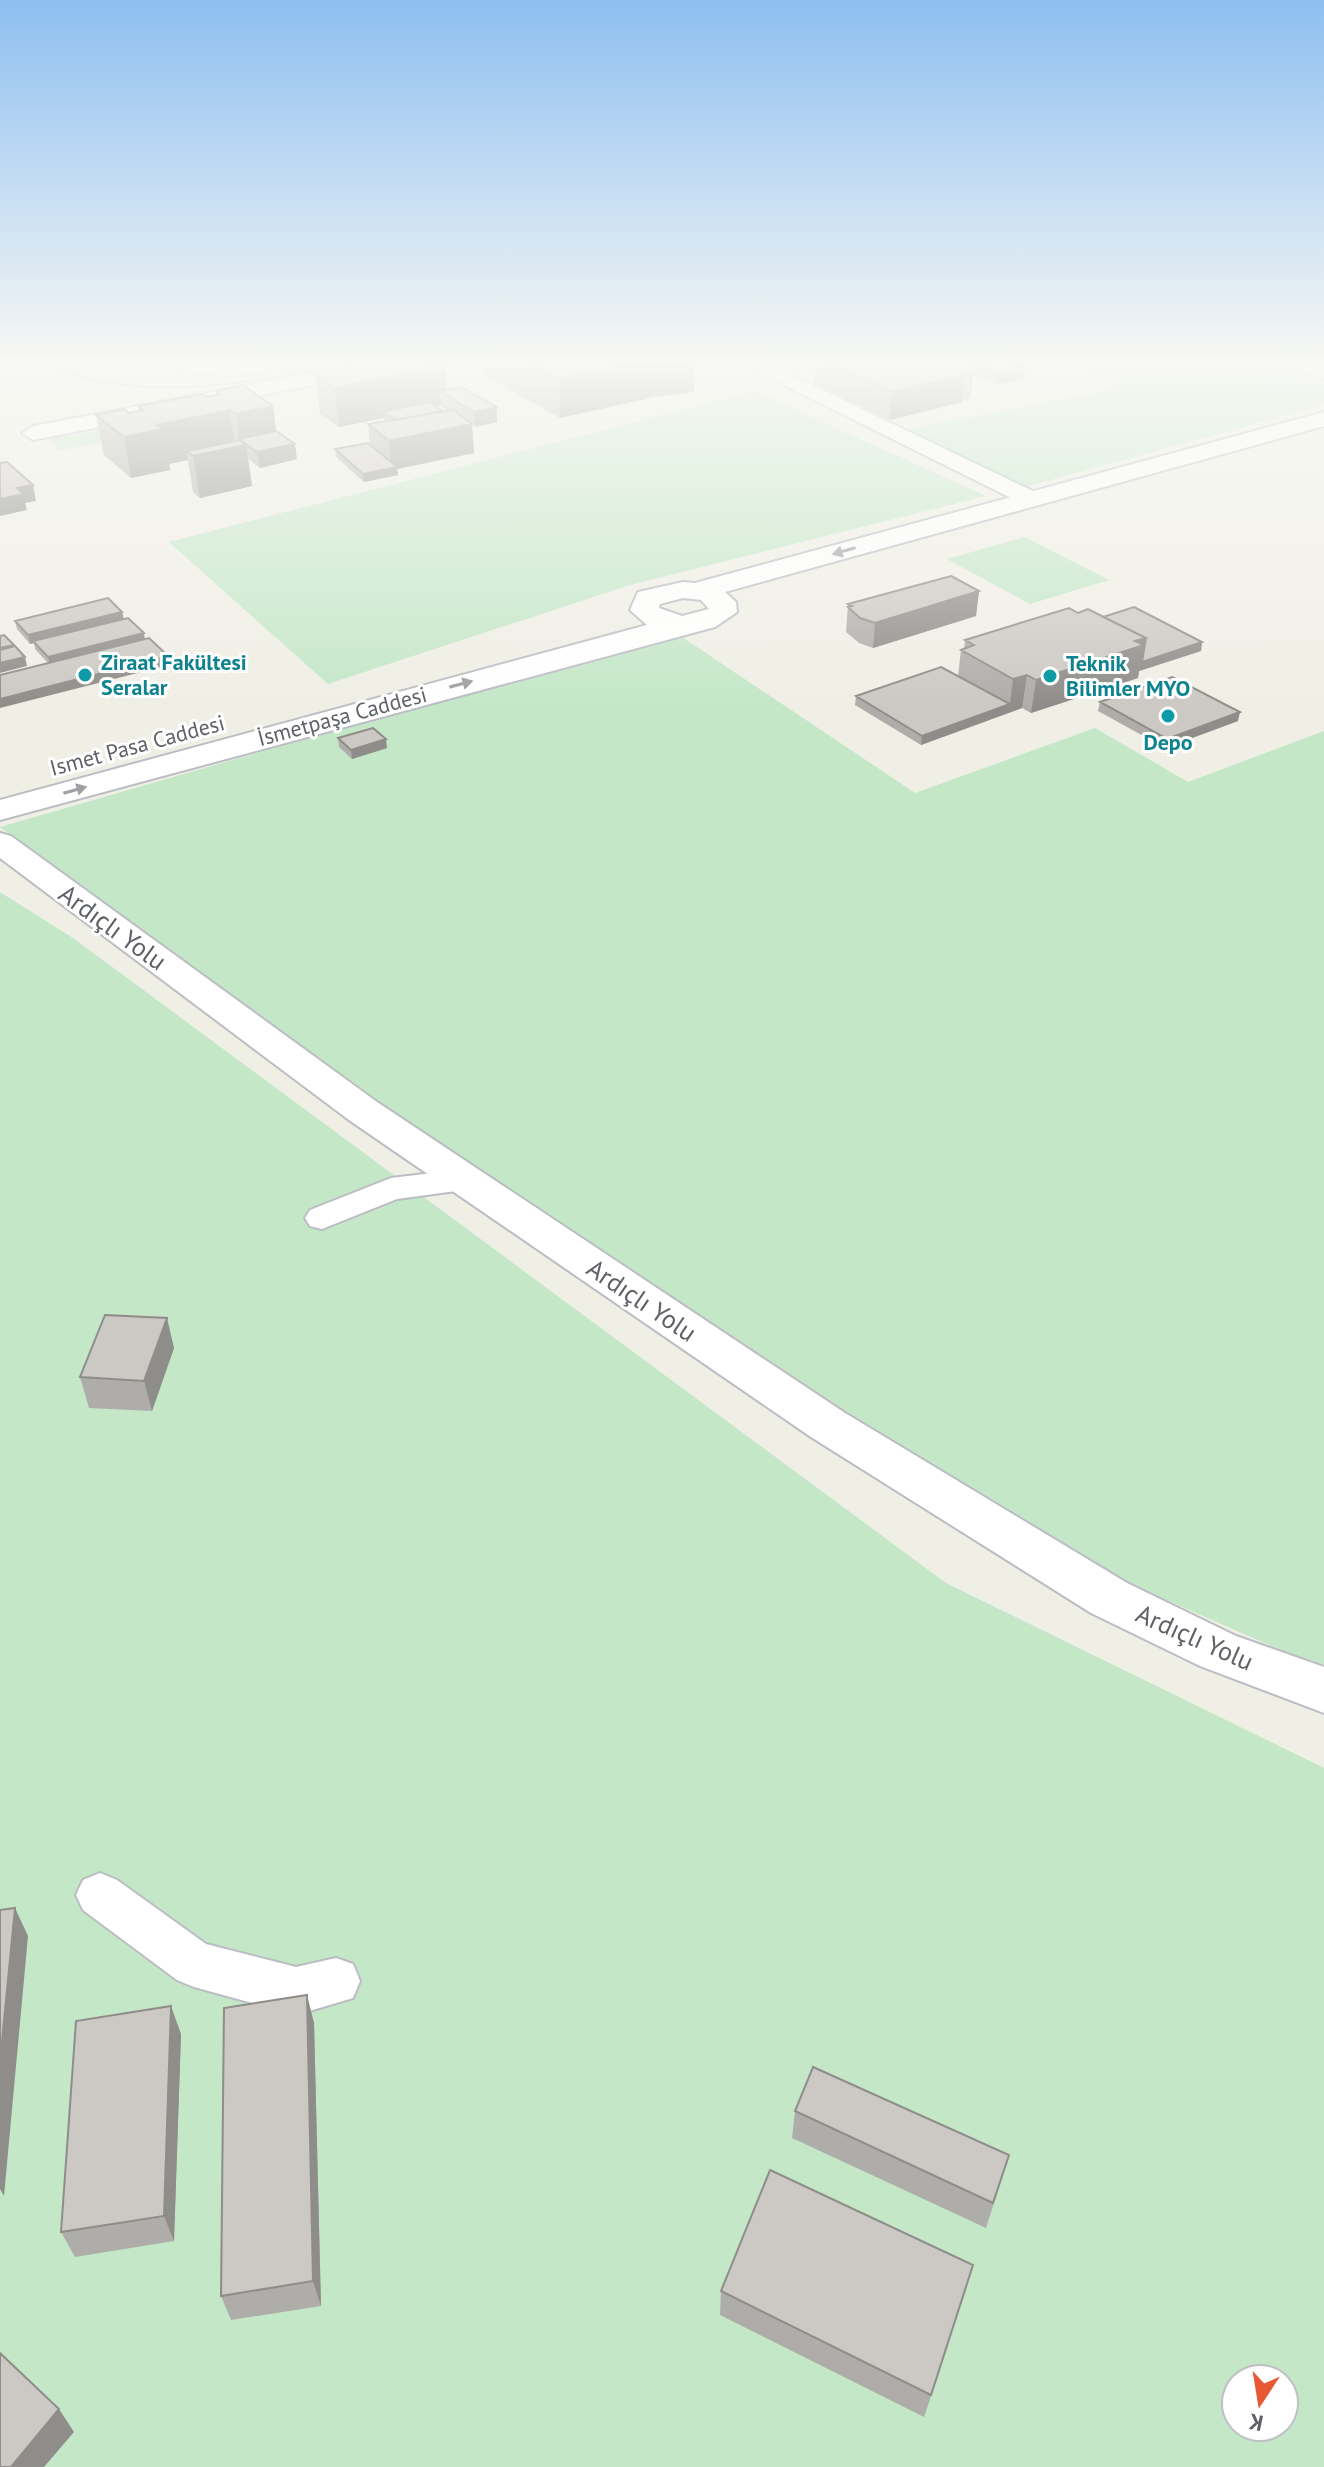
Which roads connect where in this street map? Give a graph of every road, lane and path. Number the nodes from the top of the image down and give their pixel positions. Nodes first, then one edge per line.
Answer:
1 (988, 478) edge
2 (1103, 478) edge
3 (1174, 478) edge
4 (1029, 498) junction
5 (697, 591) junction
6 (644, 604) junction
7 (614, 612) dead end
8 (723, 612) junction
9 (685, 624) junction
10 (539, 634) dead end
11 (0, 781) edge
12 (0, 810) edge
13 (0, 843) edge
14 (466, 1180) junction
15 (322, 1218) dead end
16 (1324, 1690) edge
17 (100, 1895) dead end
18 (336, 1981) dead end

1 - 4 street
2 - 4 main road
3 - 8 main road
4 -> 5 main road
5 - 6 main road
5 - 8 main road
6 - 7 main road
6 - 9 main road
8 - 9 main road, İsmetpaşa Caddesi
12 -> 9 main road, İsmetpaşa Caddesi
10 - 11 main road, Ismet Pasa Caddesi
13 - 14 street, Ardıçlı Yolu
14 - 15 street
14 - 16 street, Ardıçlı Yolu
17 - 18 street

